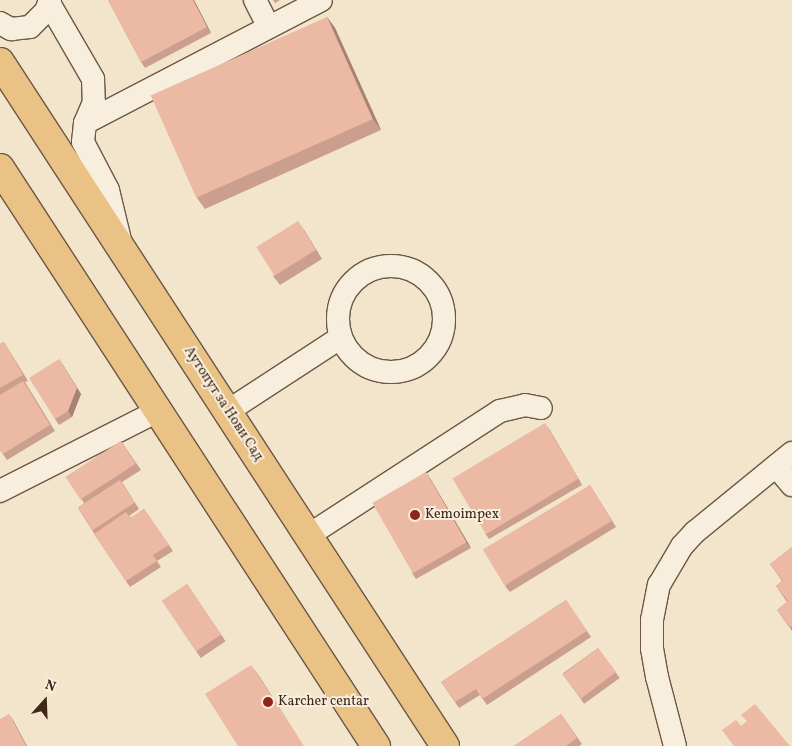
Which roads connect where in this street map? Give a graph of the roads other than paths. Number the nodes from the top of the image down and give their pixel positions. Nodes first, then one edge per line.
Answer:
1 (255, 0) edge
2 (321, 0) edge
3 (50, 1) edge
4 (0, 24) edge
5 (269, 27) junction
6 (0, 62) edge
7 (85, 123) junction
8 (0, 168) edge
9 (121, 246) junction
10 (340, 338) junction
11 (541, 408) dead end
12 (158, 411) junction
13 (228, 411) junction
14 (784, 460) edge
15 (792, 485) edge
16 (0, 490) edge
17 (309, 535) junction
18 (376, 746) edge
19 (445, 746) edge
20 (675, 746) edge

1 - 5 street
2 - 5 street
3 - 4 street
3 - 7 street
5 - 7 street
6 - 9 main road, Аутопут за Нови Сад
7 - 9 street
8 - 12 main road
9 - 13 main road, Аутопут за Нови Сад
10 - 10 street
10 - 13 street
11 - 17 street
12 - 16 street
12 - 18 main road
13 - 17 main road, Аутопут за Нови Сад
14 - 15 street
14 - 20 street
17 - 19 main road, Аутопут за Нови Сад

